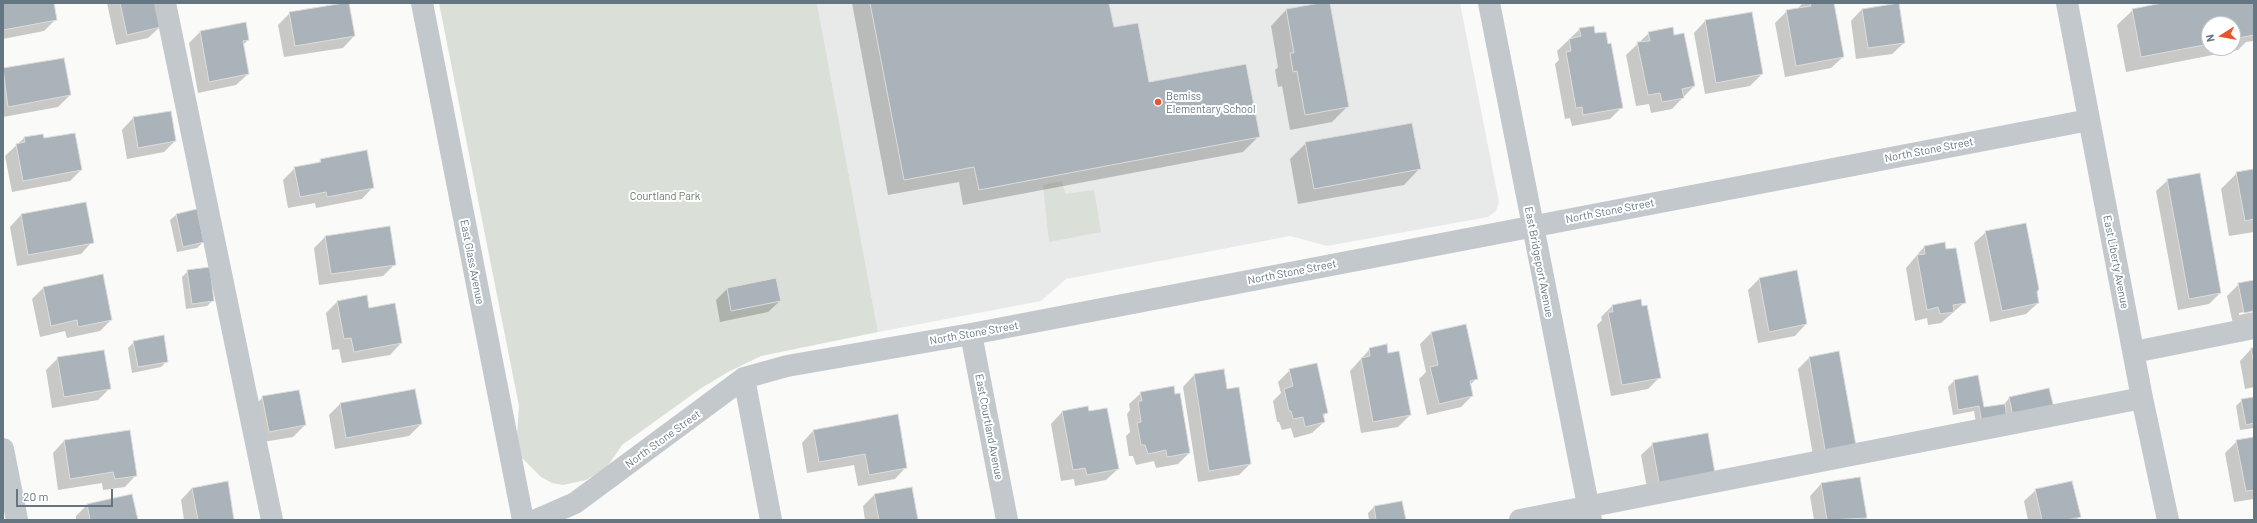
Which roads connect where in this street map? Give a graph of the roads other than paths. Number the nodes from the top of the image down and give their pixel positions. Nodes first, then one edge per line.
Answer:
1 (166, 3) edge
2 (422, 3) edge
3 (1489, 3) edge
4 (2067, 3) edge
5 (2089, 120) junction
6 (1532, 226) junction
7 (2254, 328) edge
8 (971, 334) junction
9 (2134, 352) junction
10 (744, 378) junction
11 (2142, 398) junction
12 (3, 449) edge
13 (1590, 513) edge
14 (17, 520) edge
15 (272, 520) edge
16 (523, 520) edge
17 (536, 520) edge
18 (772, 520) edge
19 (1007, 520) edge
20 (1520, 520) edge
21 (2168, 520) edge

1 - 15 street
2 - 16 street, East Glass Avenue
3 - 6 street, East Bridgeport Avenue
4 - 5 street, East Liberty Avenue
5 - 6 street, North Stone Street
5 - 9 street, East Liberty Avenue
6 - 8 street, North Stone Street
6 - 13 street, East Bridgeport Avenue
7 - 9 street
8 - 10 street, North Stone Street
8 - 19 street, East Courtland Avenue
9 - 11 street, East Liberty Avenue
10 - 17 street, North Stone Street
10 - 18 street
11 - 13 street
11 - 21 street, East Liberty Avenue
12 - 14 street
13 - 20 street

